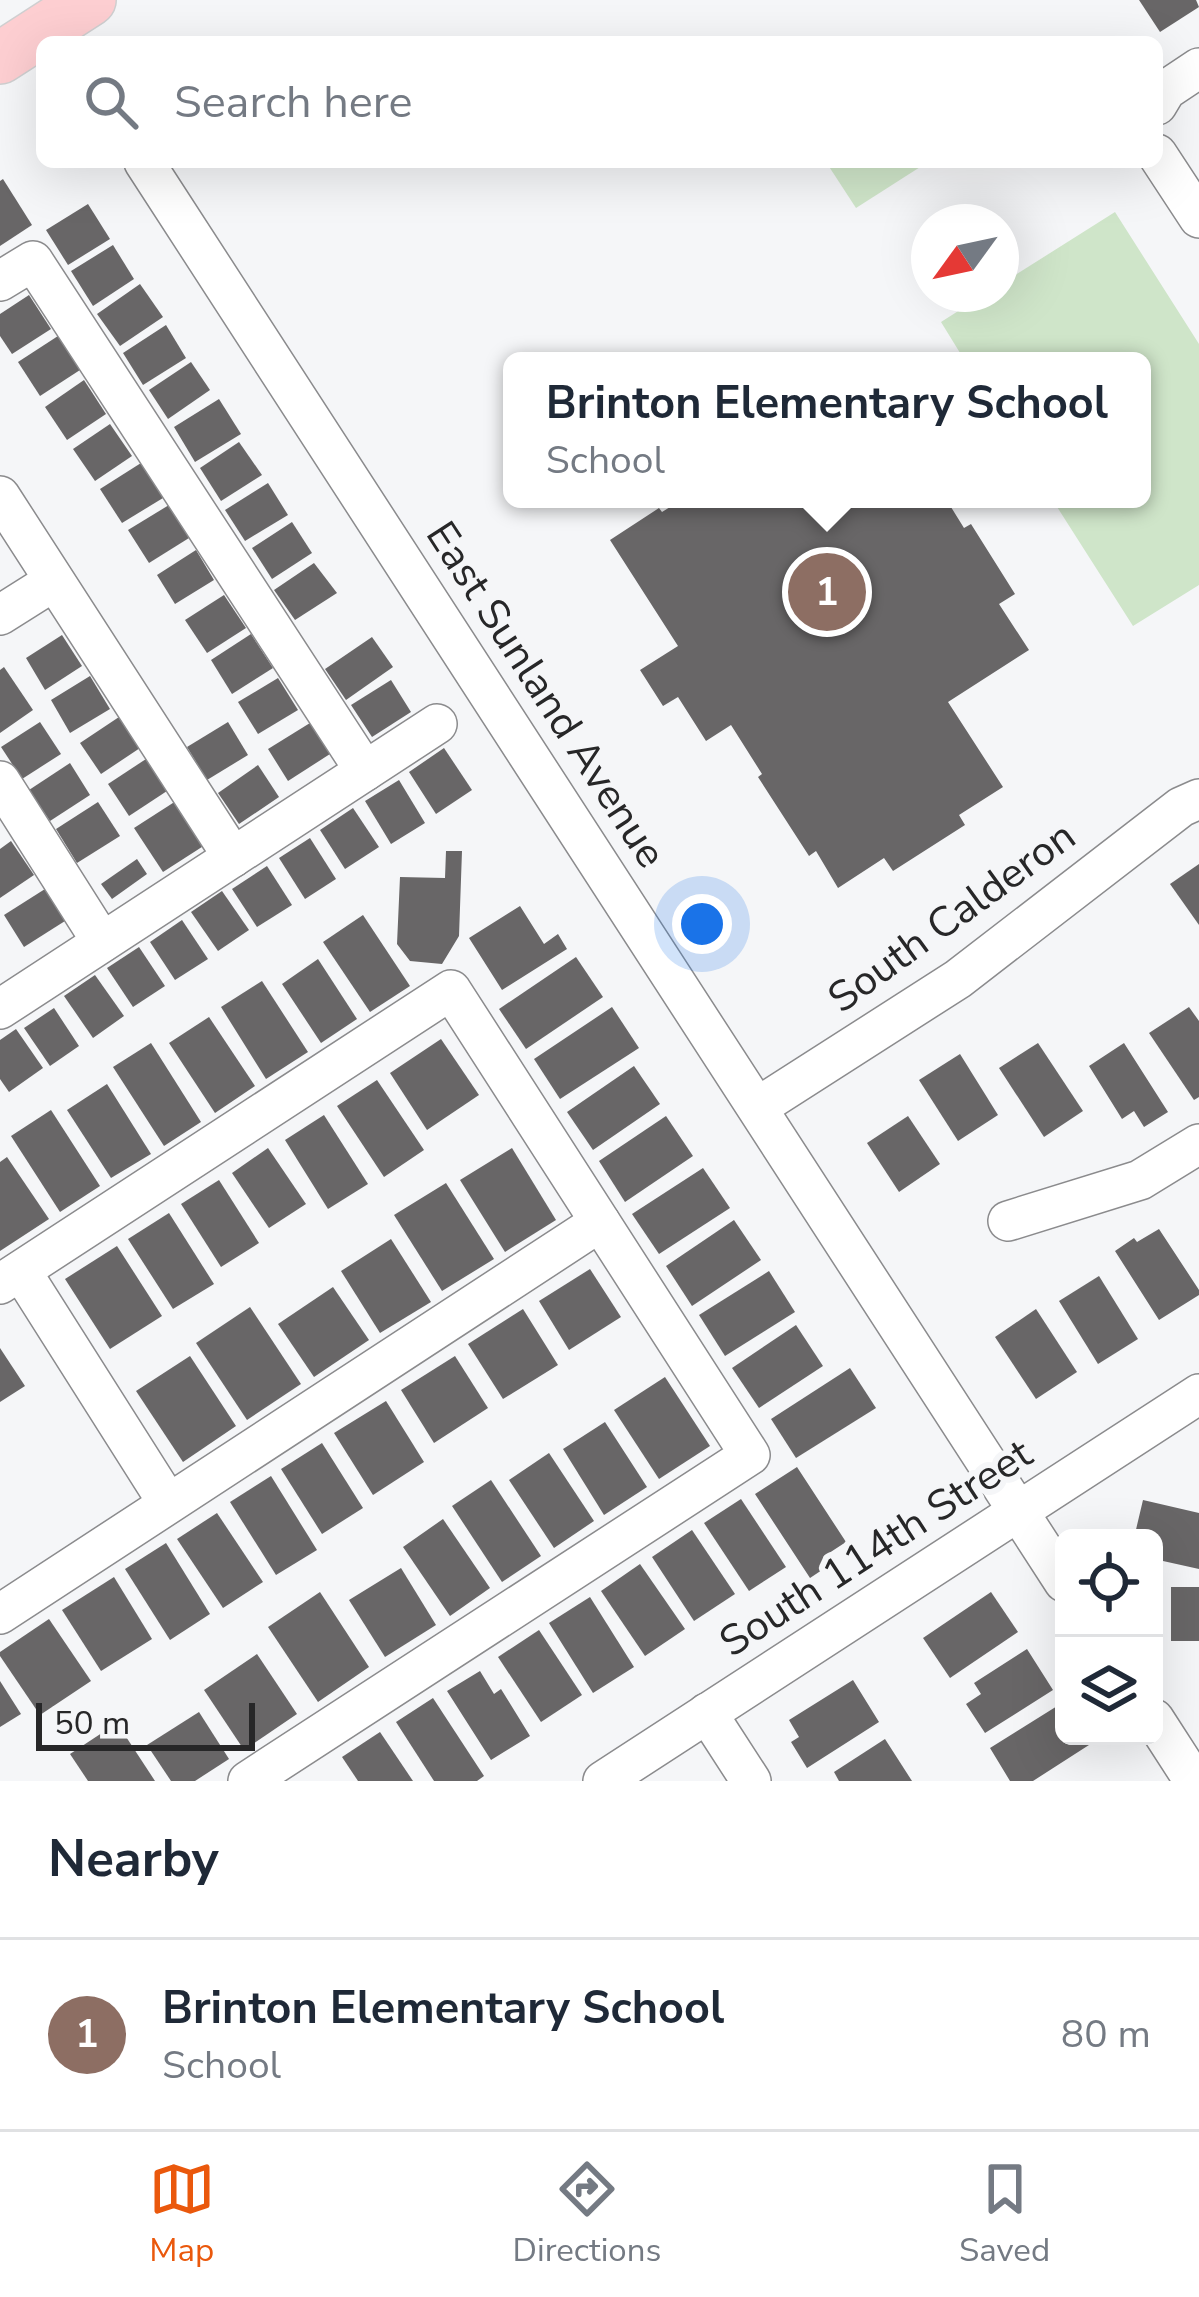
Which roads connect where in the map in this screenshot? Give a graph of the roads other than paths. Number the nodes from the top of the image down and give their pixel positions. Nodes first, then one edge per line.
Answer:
1 (70, 22) edge
2 (43, 36) edge
3 (36, 39) edge
4 (0, 58) edge
5 (1199, 68) edge
6 (1163, 94) edge
7 (1163, 163) edge
8 (148, 168) edge
9 (1199, 218) edge
10 (0, 281) edge
11 (0, 496) edge
12 (55, 580) junction
13 (0, 615) edge
14 (437, 724) dead end
15 (365, 771) junction
16 (0, 782) edge
17 (1199, 800) edge
18 (233, 857) junction
19 (102, 942) junction
20 (0, 1009) edge
21 (758, 1107) junction
22 (1199, 1144) edge
23 (1008, 1221) dead end
24 (601, 1222) junction
25 (10, 1278) edge
26 (1199, 1394) edge
27 (169, 1503) junction
28 (1018, 1511) junction
29 (1055, 1568) edge
30 (0, 1614) edge
31 (707, 1713) junction
32 (1163, 1733) edge
33 (248, 1781) edge
34 (603, 1781) edge
35 (751, 1781) edge
36 (1194, 1781) edge

1 - 2 main road
3 - 4 main road
5 - 6 street
7 - 9 street
8 - 21 street, East Sunland Avenue
10 - 15 street
11 - 12 street
12 - 13 street
12 - 18 street
14 - 15 street
15 - 18 street
16 - 19 street
17 - 21 street, South Calderon
18 - 19 street
19 - 20 street
21 - 28 street, East Sunland Avenue
22 - 23 street
24 - 25 street
24 - 27 street
24 - 33 street
25 - 27 street
26 - 28 street, South 114th Street
27 - 30 street
28 - 29 street, East Sunland Avenue
28 - 31 street, South 114th Street
31 - 34 street, South 114th Street
31 - 35 street
32 - 36 street

